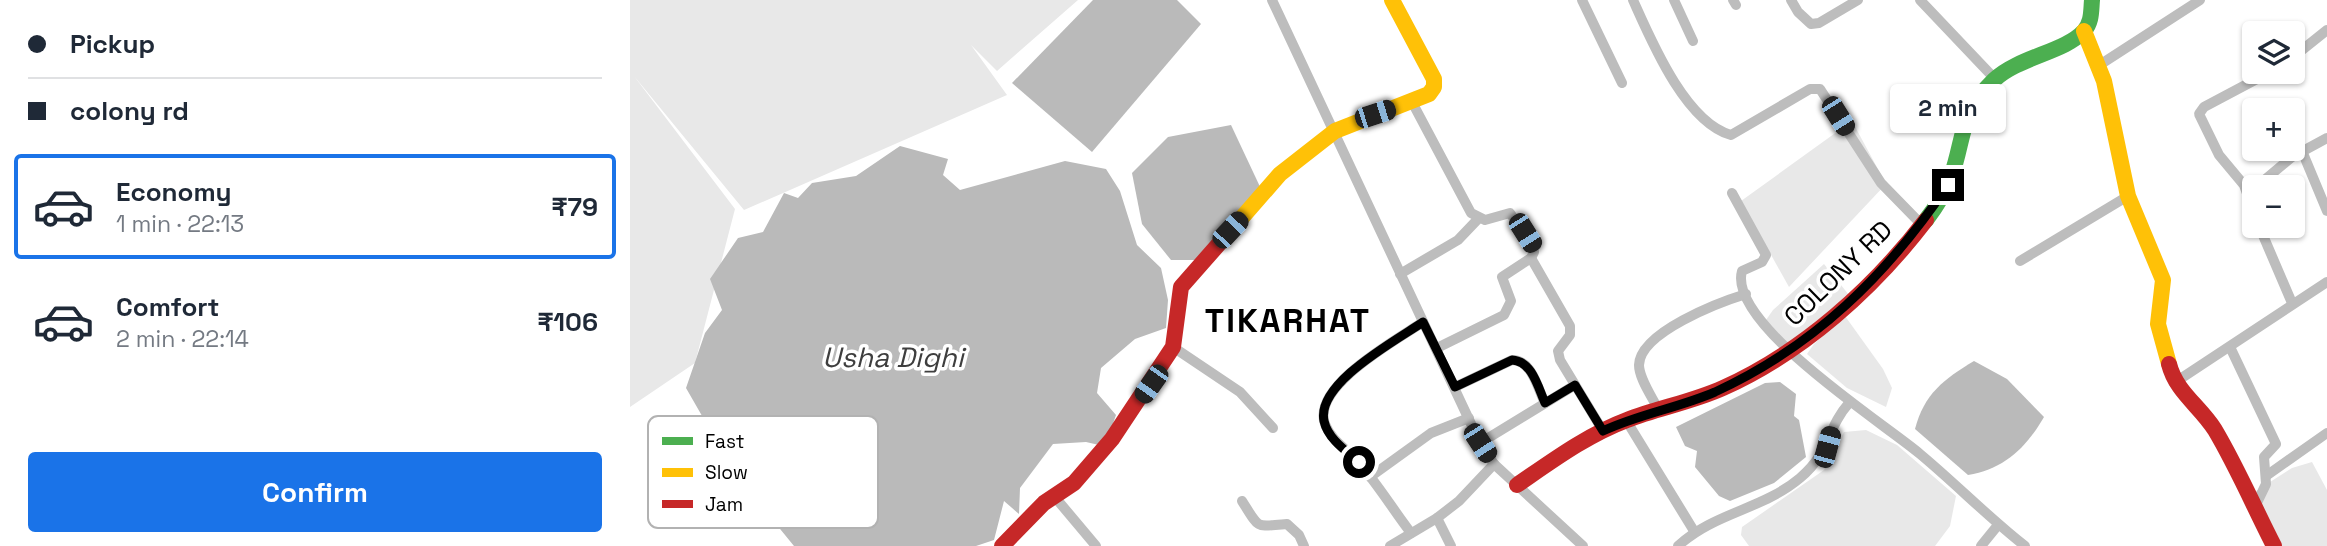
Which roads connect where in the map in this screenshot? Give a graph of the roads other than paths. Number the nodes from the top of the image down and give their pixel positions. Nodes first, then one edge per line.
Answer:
1 (1274, 0) edge
2 (1392, 0) edge
3 (1582, 0) edge
4 (1633, 0) edge
5 (1674, 0) edge
6 (1791, 0) edge
7 (1858, 0) edge
8 (1920, 0) edge
9 (2092, 0) edge
10 (2200, 0) edge
11 (2327, 30) edge
12 (2084, 31) junction
13 (1693, 41) dead end
14 (2305, 48) edge
15 (2098, 66) junction
16 (1995, 79) junction
17 (1622, 83) dead end
18 (2247, 84) edge
19 (1412, 102) junction
20 (1335, 131) junction
21 (2327, 138) edge
22 (2305, 149) edge
23 (2305, 158) edge
24 (2289, 161) edge
25 (2270, 175) edge
26 (2242, 179) edge
27 (1732, 193) dead end
28 (2128, 196) junction
29 (2327, 211) edge
30 (1478, 219) junction
31 (1921, 224) junction
32 (2264, 238) edge
33 (1531, 258) junction
34 (2020, 261) dead end
35 (1400, 274) junction
36 (2327, 282) edge
37 (1746, 294) junction
38 (2292, 303) junction
39 (1423, 322) junction
40 (1172, 347) junction
41 (2230, 347) junction
42 (1437, 348) junction
43 (1789, 353) junction
44 (2174, 383) junction
45 (1575, 385) junction
46 (1455, 387) junction
47 (1545, 403) junction
48 (1849, 403) junction
49 (1659, 411) junction
50 (1469, 418) junction
51 (1626, 420) junction
52 (1273, 428) dead end
53 (1603, 431) junction
54 (2327, 433) edge
55 (1480, 443) junction
56 (1494, 464) junction
57 (2266, 476) junction
58 (1370, 477) junction
59 (1517, 485) junction
60 (1054, 496) junction
61 (1242, 500) dead end
62 (2254, 509) junction
63 (1437, 519) junction
64 (1998, 525) junction
65 (1695, 531) junction
66 (1411, 533) junction
67 (1002, 546) edge
68 (1096, 546) edge
69 (1304, 546) edge
70 (1390, 546) edge
71 (1451, 546) edge
72 (1583, 546) edge
73 (1678, 546) edge
74 (1981, 546) edge
75 (2025, 546) edge
76 (2274, 546) edge

1 - 20 street
2 - 19 street
3 - 17 street
4 - 31 street
5 - 13 street
6 - 7 street
8 - 16 street
9 - 12 street
10 - 15 street
11 - 14 street
12 - 15 street
12 - 16 street, COLONY RD
15 - 28 street
16 - 31 street, COLONY RD
18 - 26 street
19 - 20 street
19 - 30 street
20 - 35 street
20 - 40 street
21 - 22 street
23 - 29 street
24 - 25 street
27 - 37 street
28 - 34 street
28 - 44 street
30 - 33 street
30 - 35 street
31 - 43 street, COLONY RD
32 - 38 street
33 - 42 street
33 - 45 street
35 - 39 street
36 - 38 street
37 - 43 street
37 - 49 street
38 - 41 street
39 - 42 street
39 - 58 street
40 - 52 street
40 - 60 street
41 - 44 street
41 - 57 street
42 - 46 street
43 - 48 street
43 - 49 street, COLONY RD
44 - 62 street
45 - 47 street
45 - 53 street
46 - 47 street
46 - 50 street
47 - 55 street
48 - 64 street
48 - 65 street
49 - 51 street, COLONY RD
50 - 55 street
50 - 58 street
51 - 53 street, COLONY RD
51 - 65 street
53 - 59 street, COLONY RD
54 - 57 street
55 - 56 street
56 - 59 street
56 - 63 street
57 - 62 street
58 - 66 street
59 - 72 street
60 - 67 street
60 - 68 street
61 - 69 street
62 - 76 street
63 - 66 street
63 - 71 street
64 - 74 street
64 - 75 street
65 - 73 street
66 - 70 street

